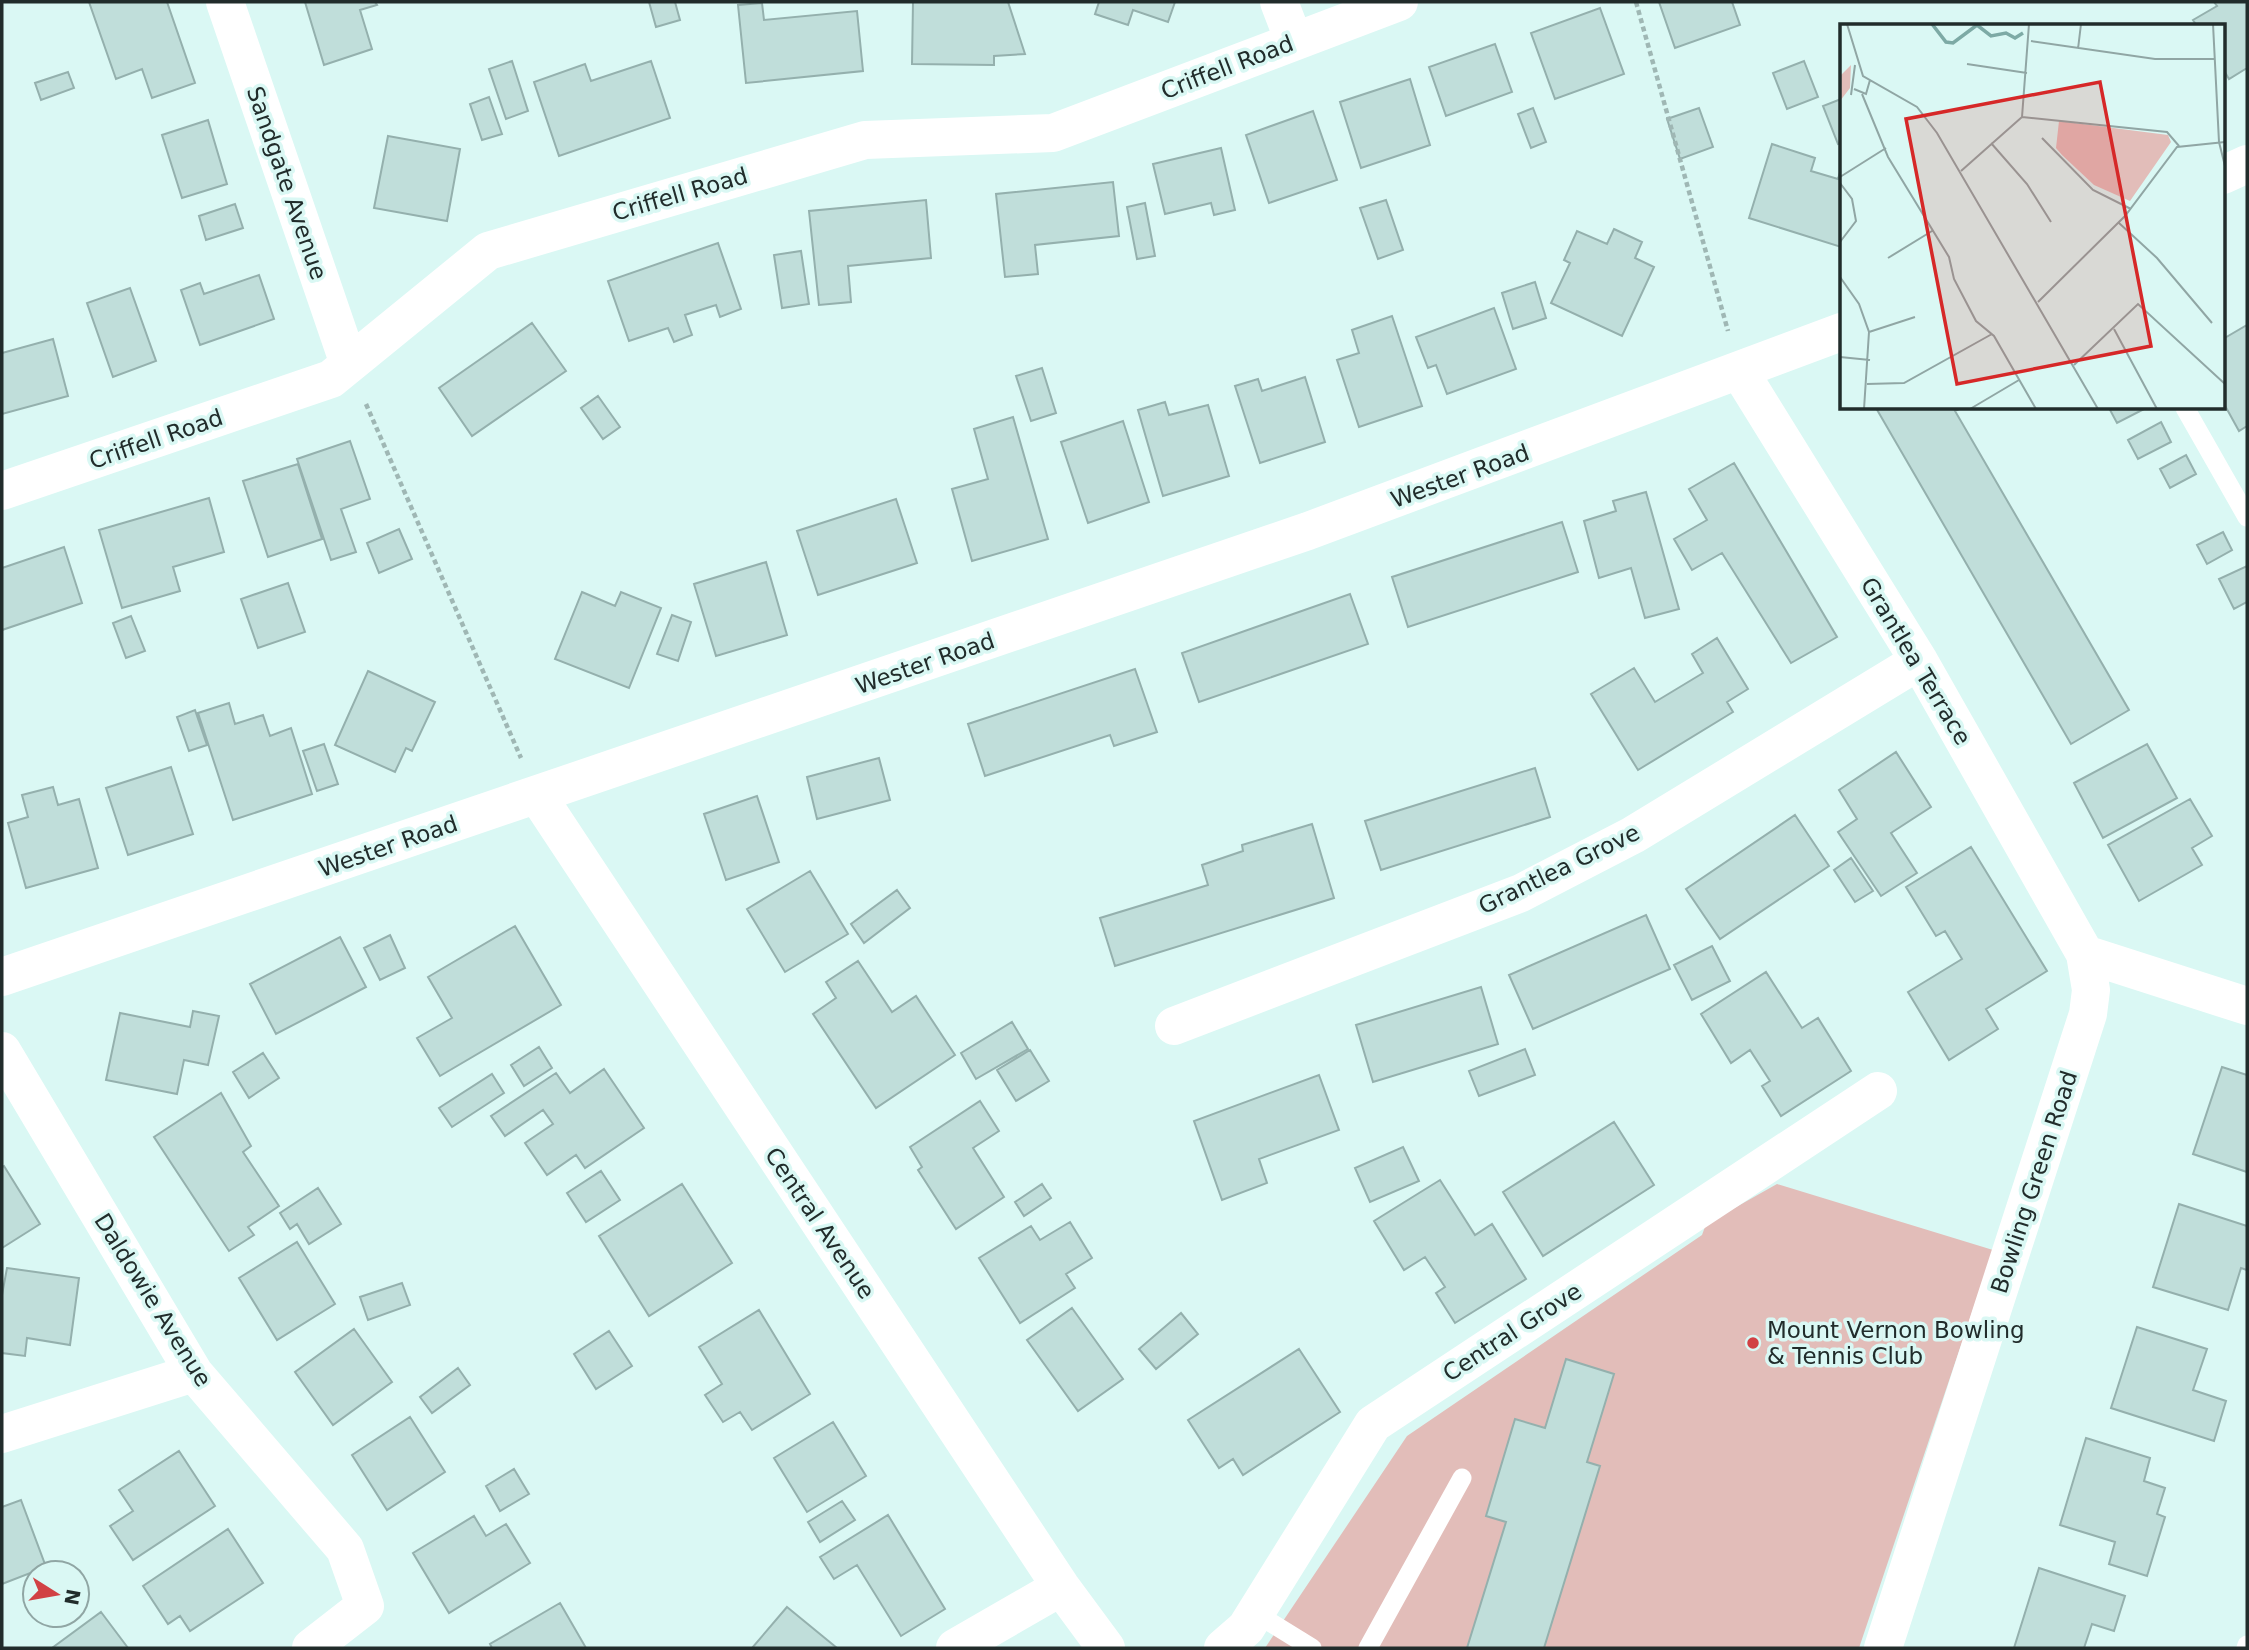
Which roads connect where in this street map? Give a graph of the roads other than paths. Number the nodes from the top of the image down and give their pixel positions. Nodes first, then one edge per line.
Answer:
1 (225, 2) edge
2 (1279, 2) edge
3 (1399, 2) edge
4 (1294, 41) junction
5 (2247, 164) edge
6 (2224, 174) edge
7 (1840, 332) edge
8 (349, 364) junction
9 (1740, 372) junction
10 (2186, 410) edge
11 (2, 491) edge
12 (2247, 517) edge
13 (1919, 662) junction
14 (537, 795) junction
15 (2085, 954) junction
16 (2, 977) edge
17 (2247, 1006) edge
18 (1174, 1026) dead end
19 (2, 1051) edge
20 (1878, 1091) dead end
21 (194, 1373) junction
22 (2, 1434) edge
23 (1462, 1478) dead end
24 (1061, 1587) junction
25 (1255, 1613) junction
26 (312, 1648) edge
27 (955, 1648) edge
28 (1106, 1648) edge
29 (1223, 1648) edge
30 (1312, 1648) edge
31 (1368, 1648) edge
32 (1883, 1648) edge

1 - 8 street, Sandgate Avenue
2 - 4 street
3 - 4 street, Criffell Road
4 - 8 street, Criffell Road
5 - 6 street
7 - 9 street, Wester Road
8 - 11 street, Criffell Road
9 - 13 street, Grantlea Terrace
9 - 14 street, Wester Road
10 - 12 lane
13 - 15 street, Grantlea Terrace
13 - 18 street, Grantlea Grove
14 - 16 street, Wester Road
14 - 24 street, Central Avenue
15 - 17 street
15 - 32 street, Bowling Green Road
19 - 21 street, Daldowie Avenue
20 - 25 street, Central Grove
21 - 22 street
21 - 26 street, Daldowie Avenue
23 - 31 lane
24 - 27 street
24 - 28 street, Central Avenue
25 - 29 street, Central Grove
25 - 30 lane

